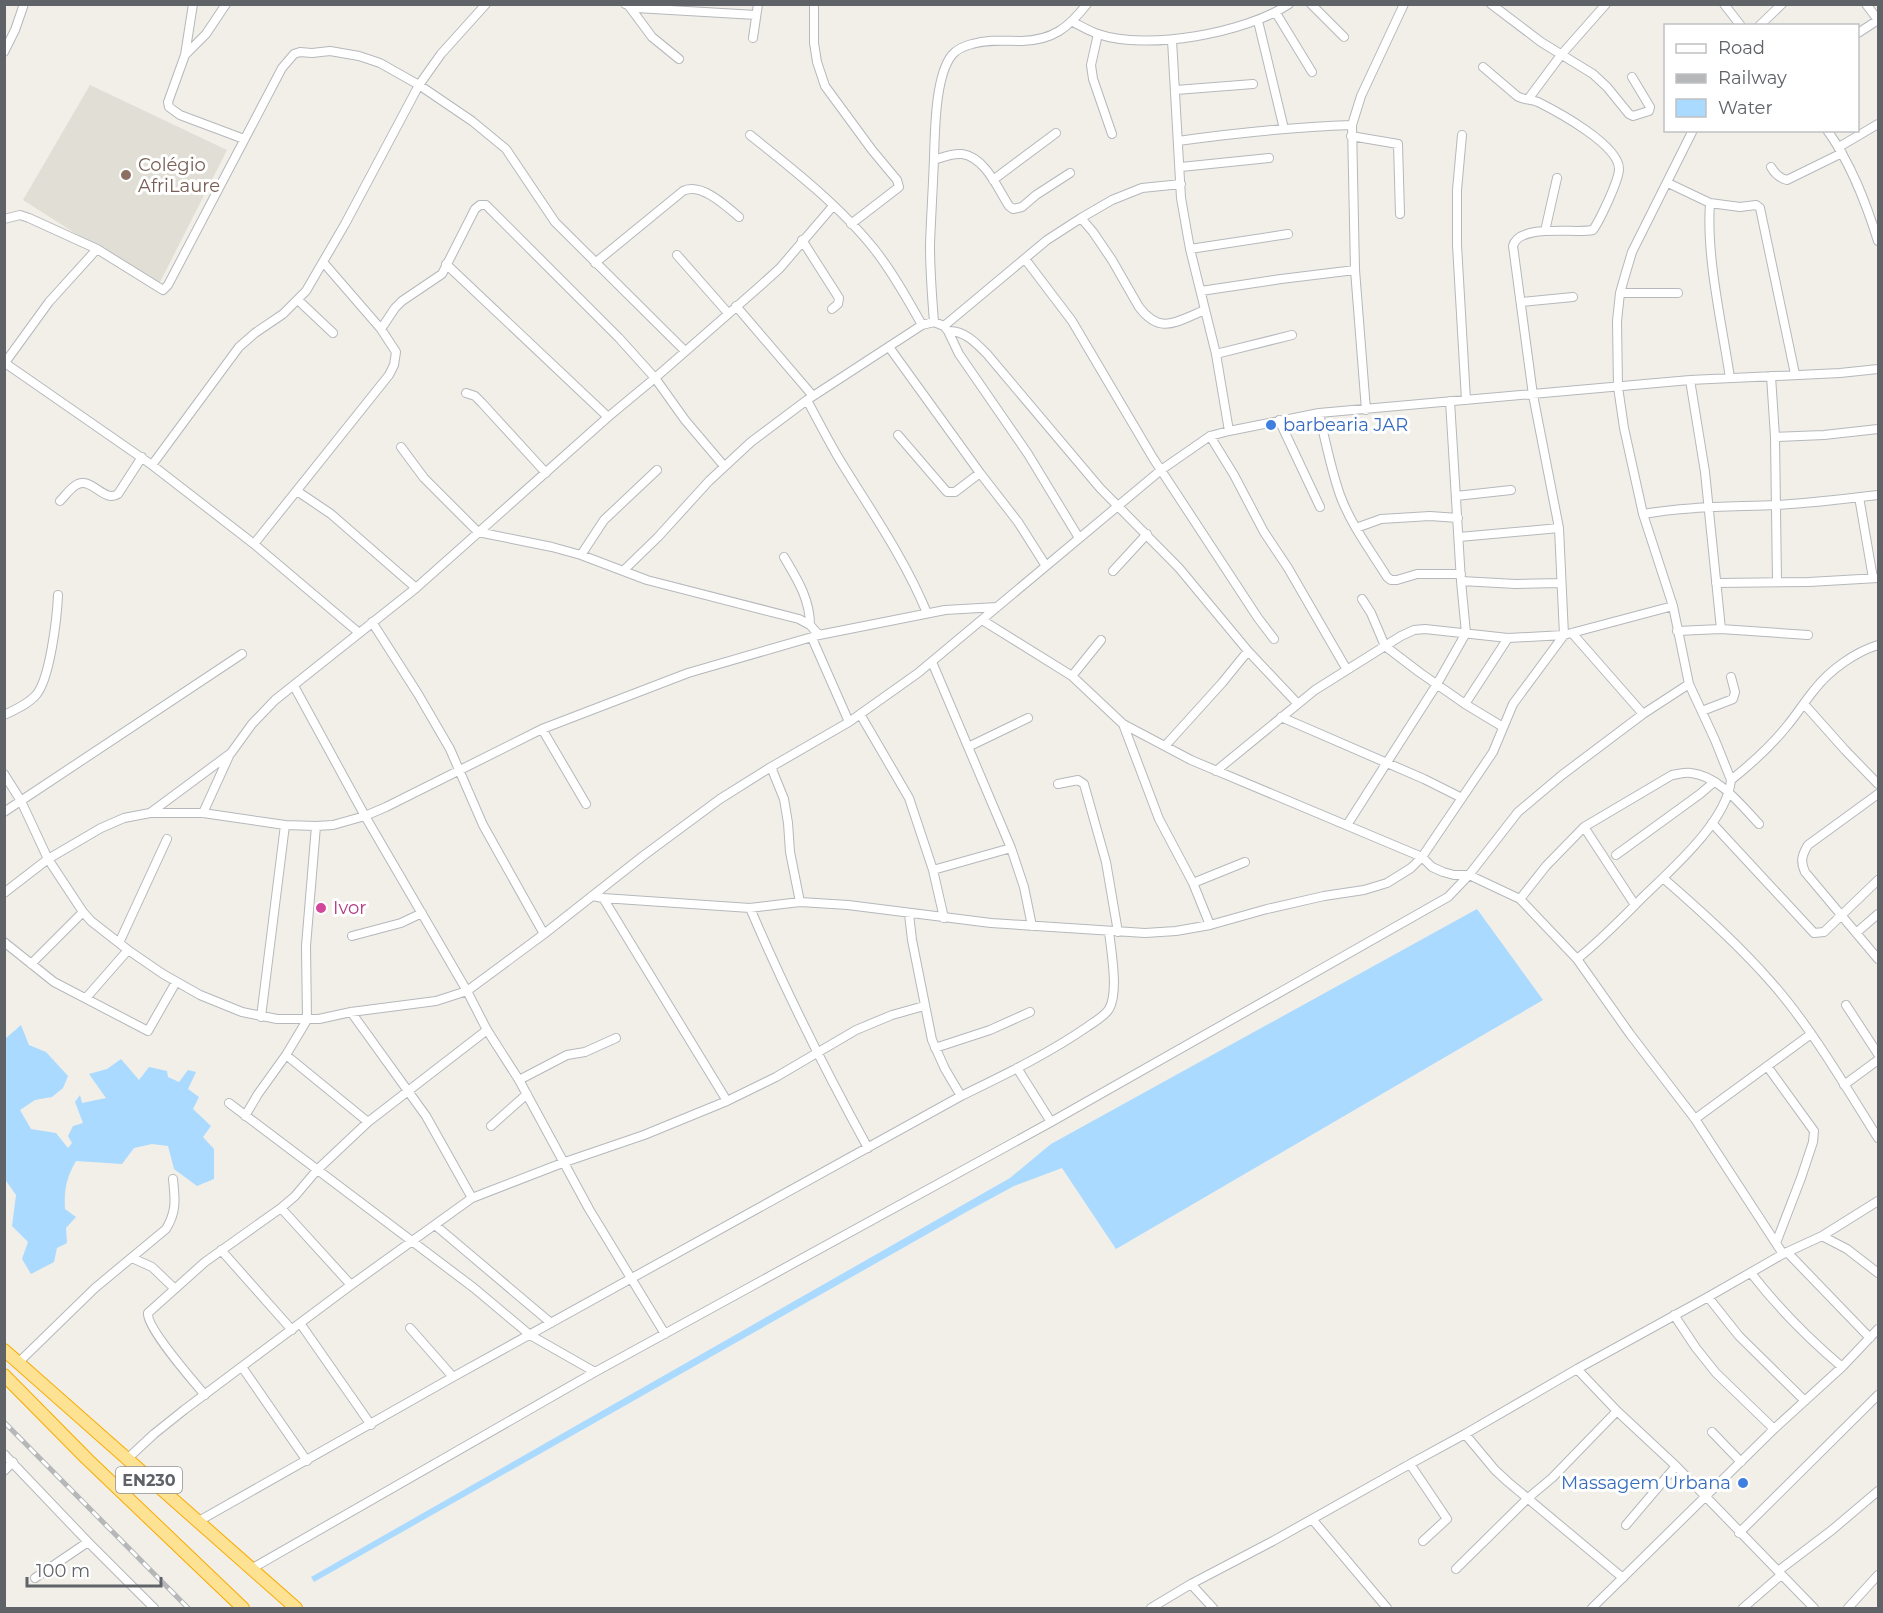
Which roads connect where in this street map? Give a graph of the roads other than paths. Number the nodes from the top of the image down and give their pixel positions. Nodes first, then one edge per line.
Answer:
1 (24, 4) edge
2 (193, 4) edge
3 (226, 4) edge
4 (486, 4) edge
5 (758, 4) edge
6 (814, 4) edge
7 (1087, 4) edge
8 (1289, 4) edge
9 (1311, 4) edge
10 (1404, 4) edge
11 (1491, 4) edge
12 (1606, 4) edge
13 (1724, 4) edge
14 (1782, 4) edge
15 (1866, 4) edge
16 (627, 5) edge
17 (1276, 13) junction
18 (756, 15) junction
19 (1878, 20) edge
20 (1258, 21) junction
21 (1072, 22) junction
22 (1739, 24) edge
23 (1761, 24) edge
24 (1859, 32) edge
25 (1098, 34) junction
26 (8, 36) edge
27 (1344, 37) dead end
28 (753, 39) dead end
29 (1172, 40) junction
30 (4, 52) edge
31 (184, 55) junction
32 (1561, 55) junction
33 (679, 59) dead end
34 (1483, 67) dead end
35 (1312, 72) dead end
36 (1632, 77) dead end
37 (1253, 84) dead end
38 (419, 85) junction
39 (1176, 90) junction
40 (1528, 98) junction
41 (1878, 124) edge
42 (1352, 125) junction
43 (1284, 129) junction
44 (1692, 132) edge
45 (1828, 132) edge
46 (1056, 134) dead end
47 (1112, 134) dead end
48 (750, 135) dead end
49 (1462, 135) dead end
50 (1351, 136) junction
51 (244, 139) junction
52 (1178, 141) junction
53 (1841, 150) junction
54 (1269, 159) dead end
55 (934, 160) junction
56 (1181, 167) junction
57 (1771, 167) dead end
58 (1070, 173) dead end
59 (1557, 178) dead end
60 (993, 180) junction
61 (1668, 183) junction
62 (1181, 184) junction
63 (1710, 203) junction
64 (833, 206) junction
65 (1400, 214) dead end
66 (740, 217) dead end
67 (1081, 218) junction
68 (4, 219) edge
69 (851, 224) junction
70 (1545, 231) junction
71 (1288, 234) dead end
72 (802, 240) junction
73 (1878, 241) edge
74 (96, 249) junction
75 (1190, 249) junction
76 (677, 255) dead end
77 (1025, 259) junction
78 (323, 262) junction
79 (446, 264) junction
80 (595, 264) junction
81 (1355, 270) junction
82 (1201, 291) junction
83 (1620, 293) junction
84 (1678, 293) dead end
85 (1573, 297) dead end
86 (298, 300) junction
87 (1521, 302) junction
88 (736, 306) junction
89 (832, 309) dead end
90 (1205, 310) junction
91 (728, 313) junction
92 (934, 322) junction
93 (922, 325) junction
94 (946, 328) junction
95 (381, 329) junction
96 (333, 333) dead end
97 (1292, 335) dead end
98 (889, 347) junction
99 (685, 351) junction
100 (1216, 354) junction
101 (5, 364) edge
102 (1878, 369) edge
103 (1795, 374) junction
104 (1771, 376) junction
105 (655, 378) junction
106 (1730, 378) junction
107 (1690, 380) junction
108 (1618, 387) junction
109 (466, 393) dead end
110 (1533, 395) junction
111 (810, 398) junction
112 (1466, 400) junction
113 (1450, 401) junction
114 (1366, 410) junction
115 (1319, 413) junction
116 (608, 417) junction
117 (1279, 420) junction
118 (1878, 429) edge
119 (1229, 430) junction
120 (898, 435) dead end
121 (1210, 436) junction
122 (1775, 437) junction
123 (401, 447) dead end
124 (142, 457) junction
125 (152, 465) junction
126 (724, 466) junction
127 (657, 470) dead end
128 (1161, 470) junction
129 (546, 473) junction
130 (980, 473) junction
131 (1511, 490) dead end
132 (297, 491) junction
133 (1878, 495) edge
134 (1456, 496) junction
135 (1860, 497) junction
136 (60, 501) dead end
137 (1776, 505) junction
138 (1118, 506) junction
139 (1707, 506) junction
140 (1320, 507) dead end
141 (1643, 514) junction
142 (1458, 518) junction
143 (1356, 528) junction
144 (1559, 528) junction
145 (478, 532) junction
146 (1147, 534) junction
147 (1458, 537) junction
148 (1079, 538) junction
149 (254, 544) junction
150 (581, 555) junction
151 (784, 557) dead end
152 (1046, 566) junction
153 (623, 571) junction
154 (1113, 571) dead end
155 (1461, 577) junction
156 (1876, 578) edge
157 (1777, 581) junction
158 (1716, 583) junction
159 (1561, 584) junction
160 (416, 588) junction
161 (58, 595) dead end
162 (1362, 599) dead end
163 (1673, 606) junction
164 (997, 607) junction
165 (927, 613) junction
166 (982, 620) junction
167 (372, 622) junction
168 (810, 625) junction
169 (1721, 629) junction
170 (1677, 631) junction
171 (358, 632) junction
172 (1466, 633) junction
173 (1568, 634) junction
174 (1808, 635) dead end
175 (816, 637) junction
176 (1508, 638) junction
177 (1274, 639) dead end
178 (1101, 640) dead end
179 (1385, 646) junction
180 (1875, 646) edge
181 (1248, 651) junction
182 (242, 654) dead end
183 (1878, 657) edge
184 (932, 662) junction
185 (1347, 670) junction
186 (1072, 676) junction
187 (1731, 677) dead end
188 (1437, 684) junction
189 (1689, 684) junction
190 (294, 686) junction
191 (1297, 704) junction
192 (1465, 704) junction
193 (1804, 704) junction
194 (1701, 711) junction
195 (860, 714) junction
196 (1643, 714) junction
197 (4, 715) edge
198 (1281, 717) junction
199 (1028, 718) dead end
200 (849, 722) junction
201 (1123, 724) junction
202 (1503, 727) junction
203 (542, 729) junction
204 (1165, 746) junction
205 (968, 747) junction
206 (231, 753) junction
207 (1387, 763) junction
208 (771, 767) junction
209 (459, 770) junction
210 (1216, 771) junction
211 (4, 774) edge
212 (1731, 780) junction
213 (1713, 782) junction
214 (1058, 784) dead end
215 (1878, 784) edge
216 (1729, 794) junction
217 (1878, 794) edge
218 (1462, 798) junction
219 (21, 801) junction
220 (586, 804) dead end
221 (4, 812) edge
222 (150, 813) junction
223 (203, 813) junction
224 (365, 816) junction
225 (1712, 823) junction
226 (1759, 824) dead end
227 (285, 825) junction
228 (1347, 825) junction
229 (316, 826) junction
230 (1584, 827) junction
231 (167, 839) dead end
232 (1011, 848) junction
233 (1616, 855) dead end
234 (1422, 858) junction
235 (48, 859) junction
236 (1245, 862) dead end
237 (933, 870) junction
238 (1469, 874) junction
239 (1663, 878) junction
240 (1878, 880) edge
241 (1193, 883) junction
242 (4, 893) edge
243 (592, 896) junction
244 (603, 898) junction
245 (1520, 899) junction
246 (800, 902) junction
247 (1635, 905) junction
248 (750, 908) junction
249 (83, 912) junction
250 (422, 913) junction
251 (909, 914) junction
252 (1841, 914) junction
253 (1878, 914) edge
254 (944, 918) junction
255 (1210, 925) junction
256 (1032, 926) junction
257 (1114, 932) junction
258 (1856, 933) junction
259 (544, 934) junction
260 (352, 936) dead end
261 (4, 942) edge
262 (119, 943) junction
263 (128, 950) junction
264 (1878, 958) edge
265 (1577, 959) junction
266 (31, 964) junction
267 (176, 982) junction
268 (467, 992) junction
269 (86, 998) junction
270 (1846, 1005) dead end
271 (924, 1006) junction
272 (351, 1012) junction
273 (1030, 1012) dead end
274 (261, 1017) junction
275 (307, 1020) junction
276 (487, 1030) junction
277 (1811, 1034) junction
278 (616, 1038) dead end
279 (934, 1048) junction
280 (816, 1052) junction
281 (1878, 1054) edge
282 (286, 1055) junction
283 (1878, 1060) edge
284 (1767, 1066) junction
285 (1017, 1068) junction
286 (519, 1080) junction
287 (1844, 1085) junction
288 (407, 1090) junction
289 (527, 1094) junction
290 (961, 1096) junction
291 (727, 1101) junction
292 (229, 1103) dead end
293 (245, 1116) junction
294 (1695, 1119) junction
295 (368, 1122) junction
296 (1052, 1122) junction
297 (490, 1126) dead end
298 (1877, 1134) edge
299 (868, 1148) junction
300 (565, 1162) junction
301 (317, 1170) junction
302 (173, 1179) dead end
303 (472, 1198) junction
304 (1878, 1201) edge
305 (281, 1208) junction
306 (435, 1225) junction
307 (1821, 1236) junction
308 (411, 1242) junction
309 (1776, 1243) junction
310 (221, 1250) junction
311 (1785, 1253) junction
312 (132, 1258) junction
313 (1751, 1273) junction
314 (1878, 1273) edge
315 (632, 1277) junction
316 (351, 1285) junction
317 (175, 1289) junction
318 (1708, 1297) junction
319 (1674, 1315) junction
320 (300, 1323) junction
321 (551, 1323) junction
322 (410, 1328) dead end
323 (292, 1329) junction
324 (1878, 1329) edge
325 (665, 1334) junction
326 (530, 1335) junction
327 (1870, 1338) junction
328 (4, 1350) edge
329 (18, 1363) junction
330 (242, 1367) junction
331 (1842, 1367) junction
332 (1577, 1369) junction
333 (595, 1372) junction
334 (4, 1375) edge
335 (453, 1377) junction
336 (205, 1395) junction
337 (1878, 1395) edge
338 (1805, 1401) junction
339 (1617, 1411) junction
340 (371, 1425) junction
341 (1774, 1429) junction
342 (1712, 1432) dead end
343 (1465, 1434) junction
344 (4, 1454) edge
345 (126, 1460) junction
346 (308, 1461) junction
347 (13, 1462) junction
348 (1741, 1462) junction
349 (1410, 1464) junction
350 (1676, 1466) junction
351 (4, 1471) edge
352 (1878, 1491) edge
353 (1706, 1496) junction
354 (1527, 1498) junction
355 (1312, 1519) junction
356 (197, 1522) junction
357 (1626, 1525) dead end
358 (1739, 1533) junction
359 (1423, 1541) dead end
360 (88, 1542) junction
361 (251, 1569) junction
362 (1456, 1569) dead end
363 (1779, 1573) junction
364 (1878, 1575) edge
365 (34, 1578) dead end
366 (1623, 1578) junction
367 (1191, 1584) junction
368 (154, 1608) edge
369 (243, 1608) edge
370 (296, 1608) edge
371 (1151, 1608) edge
372 (1213, 1608) edge
373 (1387, 1608) edge
374 (1592, 1608) edge
375 (1743, 1608) edge
376 (1814, 1608) edge
377 (1848, 1608) edge

1 - 26 street
2 - 31 street
3 - 31 street
4 - 38 street
5 - 18 street
6 - 69 street
7 - 21 street
8 - 17 street
9 - 27 street
10 - 42 street
11 - 32 street
12 - 32 street
13 - 22 street
14 - 23 street
15 - 19 street
16 - 18 street
16 - 33 street
17 - 20 street
17 - 35 street
18 - 28 street
19 - 24 street
20 - 29 street
20 - 43 street
21 - 25 street
21 - 55 street
25 - 29 street
25 - 47 street
26 - 30 street
29 - 39 street
31 - 51 street
32 - 36 street
32 - 40 street
34 - 40 street
37 - 39 street
38 - 51 street
38 - 78 street
38 - 80 street
39 - 52 street
40 - 70 street
41 - 53 street
42 - 43 street
42 - 50 street
43 - 52 street
44 - 61 street
45 - 53 street
46 - 60 street
48 - 64 street
49 - 112 street
50 - 65 street
50 - 81 street
51 - 74 street
52 - 56 street
53 - 57 street
53 - 73 street
54 - 56 street
55 - 60 street
55 - 92 street
56 - 62 street
58 - 60 street
59 - 70 street
61 - 63 street
61 - 83 street
62 - 67 street
62 - 75 street
63 - 103 street
63 - 106 street
64 - 69 street
64 - 72 street
66 - 80 street
67 - 77 street
67 - 90 street
68 - 74 street
69 - 93 street
70 - 87 street
71 - 75 street
72 - 88 street
72 - 89 street
74 - 101 street
75 - 82 street
76 - 91 street
77 - 94 street
77 - 128 street
78 - 86 street
78 - 95 street
79 - 95 street
79 - 105 street
79 - 116 street
80 - 99 street
81 - 82 street
81 - 114 street
82 - 90 street
83 - 84 street
83 - 108 street
85 - 87 street
86 - 96 street
86 - 125 street
87 - 110 street
88 - 91 street
88 - 111 street
90 - 100 street
91 - 99 street
92 - 93 street
92 - 94 street
93 - 98 street
94 - 138 street
94 - 148 street
95 - 132 street
97 - 100 street
98 - 111 street
98 - 130 street
99 - 105 street
100 - 119 street
101 - 124 street
102 - 103 street
103 - 104 street
104 - 106 street
104 - 122 street
105 - 116 street
105 - 126 street
106 - 107 street
107 - 108 street
107 - 139 street
108 - 110 street
108 - 141 street
109 - 129 street
110 - 112 street
110 - 144 street
111 - 126 street
111 - 165 street
112 - 113 street
113 - 114 street
113 - 134 street
114 - 115 street
115 - 117 street
115 - 143 street
116 - 129 street
117 - 119 street
117 - 140 street
118 - 122 street
119 - 121 street
120 - 130 street
121 - 128 street
121 - 185 street
122 - 137 street
123 - 145 street
124 - 125 street
124 - 136 street
125 - 149 street
126 - 153 street
127 - 150 street
128 - 138 street
128 - 177 street
129 - 145 street
130 - 152 street
131 - 134 street
132 - 149 street
132 - 160 street
133 - 135 street
134 - 142 street
135 - 137 street
135 - 156 street
137 - 139 street
137 - 157 street
138 - 146 street
138 - 148 street
139 - 141 street
139 - 158 street
141 - 163 street
142 - 143 street
142 - 147 street
143 - 155 street
144 - 147 street
144 - 159 street
145 - 150 street
145 - 160 street
146 - 154 street
146 - 181 street
147 - 155 street
148 - 152 street
149 - 171 street
150 - 153 street
151 - 168 street
152 - 164 street
153 - 168 street
155 - 159 street
155 - 172 street
156 - 157 street
157 - 158 street
158 - 169 street
159 - 173 street
160 - 167 street
161 - 197 street
162 - 179 street
163 - 170 street
163 - 173 street
164 - 165 street
164 - 166 street
165 - 175 street
166 - 184 street
166 - 186 street
167 - 171 street
167 - 209 street
168 - 175 street
169 - 170 street
169 - 174 street
170 - 189 street
171 - 190 street
172 - 176 street
172 - 179 street
172 - 188 street
173 - 176 street
173 - 196 street
173 - 202 street
175 - 200 street
175 - 203 street
176 - 192 street
178 - 186 street
179 - 185 street
179 - 188 street
180 - 183 street
180 - 193 street
181 - 191 street
181 - 204 street
182 - 219 street
184 - 195 street
184 - 205 street
185 - 191 street
186 - 201 street
187 - 194 street
188 - 192 street
188 - 207 street
189 - 194 street
189 - 196 street
190 - 206 street
190 - 224 street
191 - 198 street
192 - 202 street
193 - 212 street
193 - 215 street
194 - 212 street
195 - 200 street
195 - 237 street
196 - 238 street
198 - 207 street
198 - 210 street
199 - 205 street
200 - 208 street
201 - 204 street
201 - 241 street
202 - 218 street
203 - 209 street
203 - 220 street
204 - 210 street
205 - 232 street
206 - 222 street
206 - 223 street
207 - 218 street
207 - 228 street
208 - 243 street
208 - 246 street
209 - 224 street
209 - 259 street
210 - 228 street
211 - 219 street
212 - 216 street
213 - 216 street
213 - 230 street
213 - 233 street
214 - 257 street
216 - 225 street
216 - 226 street
217 - 252 street
218 - 234 street
219 - 221 street
219 - 235 street
222 - 223 street
222 - 235 street
223 - 227 street
224 - 229 street
224 - 250 street
225 - 239 street
225 - 252 street
227 - 229 street
227 - 274 street
228 - 234 street
229 - 275 street
230 - 245 street
230 - 247 street
231 - 262 street
232 - 237 street
232 - 256 street
234 - 238 street
234 - 255 street
235 - 242 street
235 - 249 street
236 - 241 street
237 - 254 street
238 - 245 street
238 - 296 street
239 - 247 street
239 - 277 street
240 - 252 street
241 - 255 street
243 - 244 street
243 - 259 street
244 - 248 street
244 - 291 street
245 - 265 street
246 - 248 street
246 - 251 street
247 - 265 street
248 - 280 street
249 - 262 street
249 - 266 street
250 - 260 street
250 - 268 street
251 - 254 street
251 - 271 street
252 - 258 street
253 - 258 street
254 - 256 street
255 - 257 street
256 - 257 street
257 - 285 street
258 - 264 street
259 - 268 street
261 - 266 street
262 - 263 street
263 - 267 street
263 - 269 street
265 - 294 street
266 - 269 street
267 - 269 street
267 - 274 street
268 - 272 street
268 - 276 street
270 - 281 street
271 - 279 street
271 - 280 street
272 - 275 street
272 - 288 street
273 - 279 street
274 - 275 street
275 - 282 street
276 - 286 street
276 - 288 street
277 - 284 street
277 - 287 street
278 - 286 street
279 - 290 street
280 - 291 street
280 - 299 street
282 - 293 street
282 - 295 street
283 - 287 street
284 - 294 street
284 - 309 street
285 - 290 street
285 - 296 street
286 - 289 street
287 - 298 street
288 - 295 street
288 - 303 street
289 - 297 street
289 - 300 street
290 - 299 street
291 - 300 street
292 - 293 street
293 - 301 street
294 - 309 street
295 - 301 street
296 - 325 street
299 - 315 street
300 - 303 street
300 - 315 street
301 - 305 street
301 - 308 street
302 - 312 street
303 - 306 street
304 - 307 street
305 - 310 street
305 - 316 street
306 - 308 street
306 - 321 street
307 - 311 street
307 - 314 street
308 - 316 street
308 - 326 street
309 - 311 street
310 - 317 street
310 - 323 street
311 - 313 street
311 - 327 street
312 - 317 street
312 - 329 street
313 - 318 street
313 - 331 street
315 - 321 street
315 - 325 street
316 - 320 street
317 - 336 street
318 - 319 street
318 - 338 street
319 - 332 street
319 - 341 street
320 - 323 street
320 - 340 street
321 - 326 street
322 - 335 street
323 - 330 street
324 - 327 street
325 - 333 street
326 - 333 street
326 - 335 street
327 - 331 street
328 - 329 highway, EN230
329 - 345 highway, EN230
330 - 336 street
330 - 346 street
331 - 338 street
332 - 339 street
332 - 343 street
333 - 361 street
334 - 369 highway, EN230
335 - 340 street
336 - 345 street
337 - 358 street
338 - 341 street
339 - 350 street
339 - 354 street
340 - 346 street
341 - 348 street
342 - 348 street
343 - 349 street
343 - 354 street
344 - 347 street
345 - 356 highway, EN230
346 - 356 street
347 - 351 street
347 - 360 street
348 - 353 street
349 - 355 street
349 - 359 street
350 - 353 street
350 - 357 street
352 - 363 street
353 - 358 street
353 - 366 street
354 - 362 street
354 - 366 street
355 - 367 street
355 - 373 street
356 - 361 highway, EN230
358 - 363 street
360 - 365 street
360 - 368 street
361 - 370 highway, EN230
363 - 375 street
363 - 376 street
364 - 377 street
366 - 374 street
367 - 371 street
367 - 372 street

